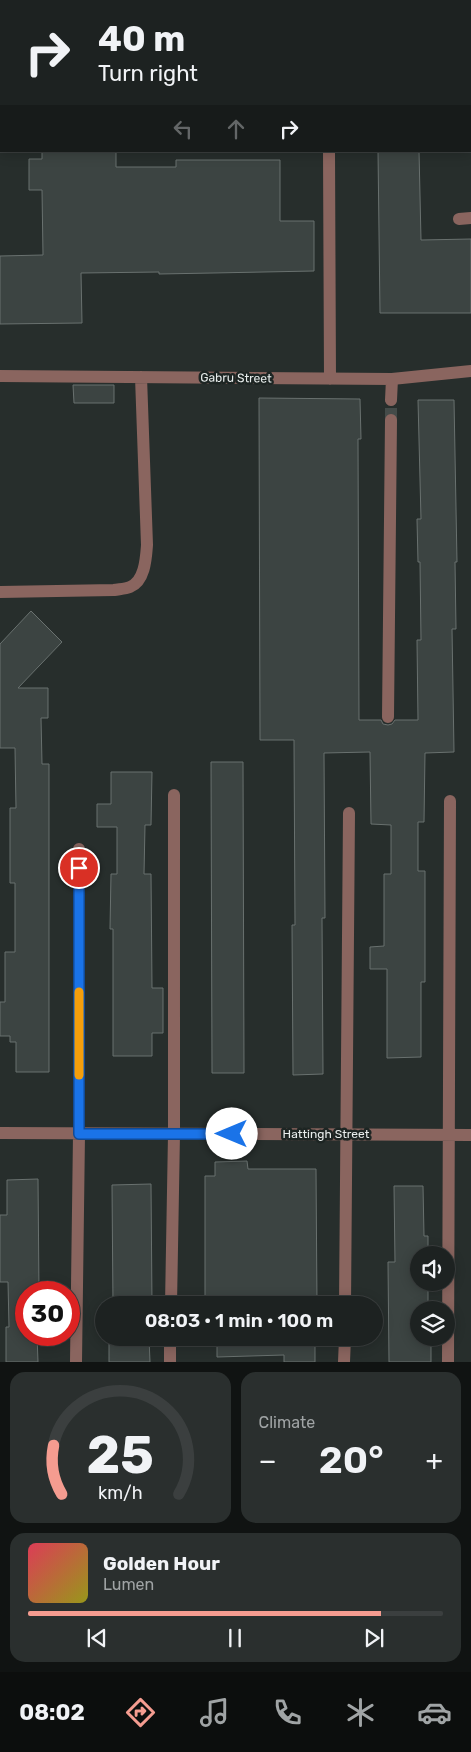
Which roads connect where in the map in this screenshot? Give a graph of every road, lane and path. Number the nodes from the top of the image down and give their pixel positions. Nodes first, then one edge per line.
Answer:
1 (330, 152) edge
2 (471, 371) edge
3 (0, 376) edge
4 (141, 376) junction
5 (330, 379) junction
6 (392, 379) junction
7 (391, 400) tunnel mouth
8 (391, 420) tunnel mouth
9 (0, 592) edge
10 (388, 717) dead end
11 (174, 795) dead end
12 (450, 801) dead end
13 (350, 813) dead end
14 (79, 849) dead end
15 (0, 1133) edge
16 (79, 1134) junction
17 (174, 1134) junction
18 (348, 1134) junction
19 (448, 1135) junction
20 (471, 1135) edge
21 (171, 1296) edge
22 (345, 1296) edge
23 (170, 1346) edge
24 (344, 1346) edge
25 (76, 1362) edge
26 (170, 1362) edge
27 (344, 1362) edge
28 (448, 1362) edge

1 - 5 street
2 - 6 street, Gabru Street
3 - 4 street, Gabru Street
4 - 5 street, Gabru Street
4 - 9 street
5 - 6 street, Gabru Street
6 - 7 street
8 - 10 street
11 - 17 street
12 - 19 street
13 - 18 street
14 - 16 street
15 - 16 street, Hattingh Street
16 - 17 street, Hattingh Street
16 - 25 street
17 - 18 street, Hattingh Street
17 - 21 street
18 - 19 street, Hattingh Street
18 - 22 street
19 - 20 street, Hattingh Street
19 - 28 street
23 - 26 street
24 - 27 street

